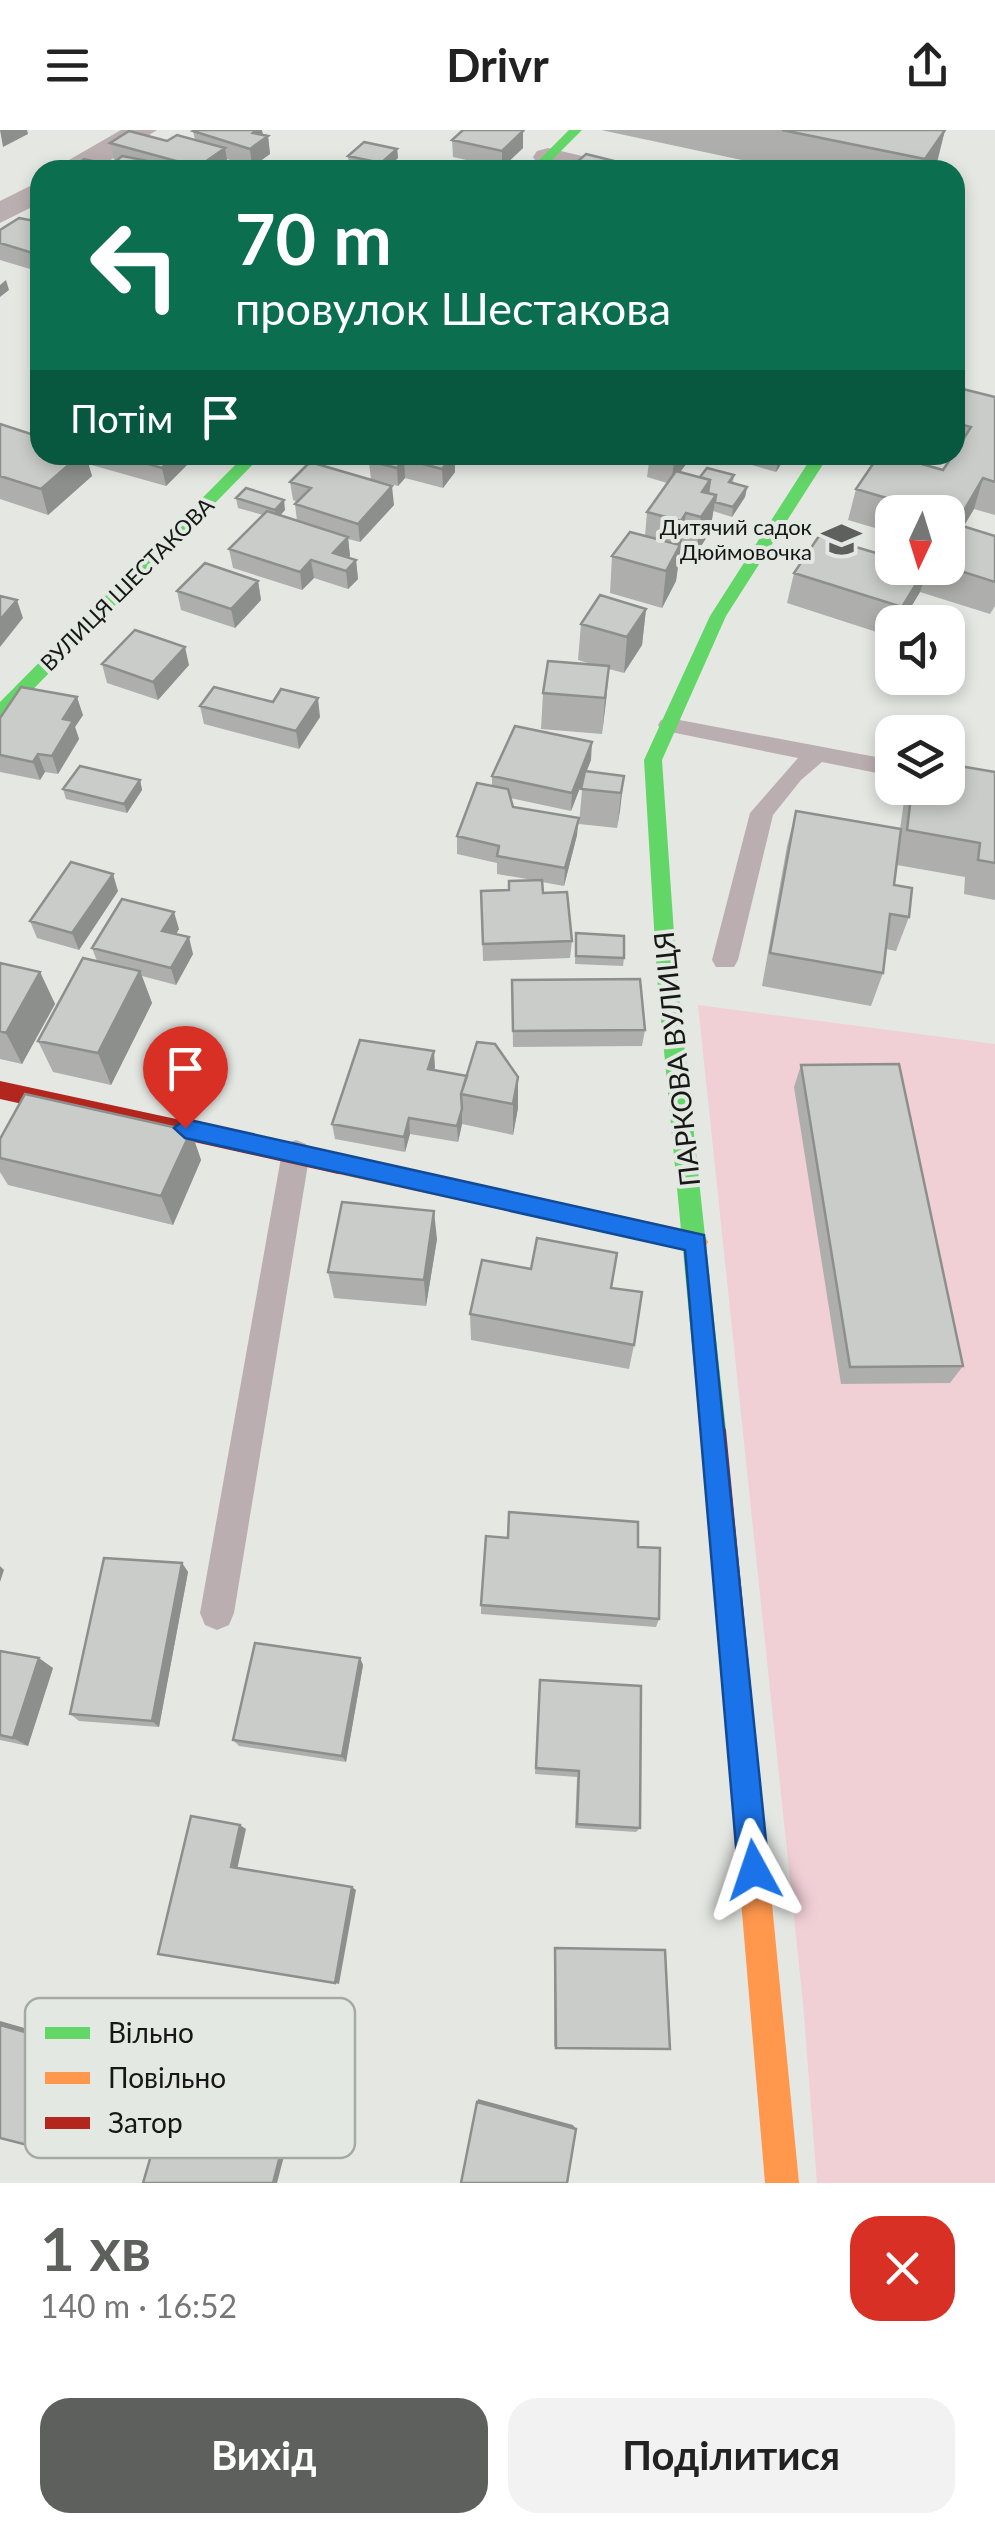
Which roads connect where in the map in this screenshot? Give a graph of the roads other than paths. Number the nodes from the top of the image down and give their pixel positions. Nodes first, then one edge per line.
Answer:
1 (142, 130) edge
2 (576, 130) edge
3 (80, 136) dead end
4 (111, 147) junction
5 (90, 160) edge
6 (546, 160) edge
7 (30, 196) edge
8 (0, 214) edge
9 (244, 465) edge
10 (815, 465) edge
11 (0, 712) edge
12 (668, 725) junction
13 (817, 754) junction
14 (875, 765) edge
15 (725, 960) dead end
16 (0, 1090) edge
17 (296, 1152) junction
18 (696, 1242) junction
19 (218, 1613) dead end
20 (782, 2183) edge

1 - 4 street
2 - 6 street
3 - 4 street
4 - 5 street
7 - 8 street
9 - 11 street, ВУЛИЦЯ ШЕСТАКОВА
10 - 12 street, ПАРКОВА ВУЛИЦЯ
12 - 13 lane
12 - 18 street, ПАРКОВА ВУЛИЦЯ
13 - 14 lane
13 - 15 lane
16 - 17 street
17 - 18 street
17 - 19 lane
18 - 20 street, ПАРКОВА ВУЛИЦЯ

